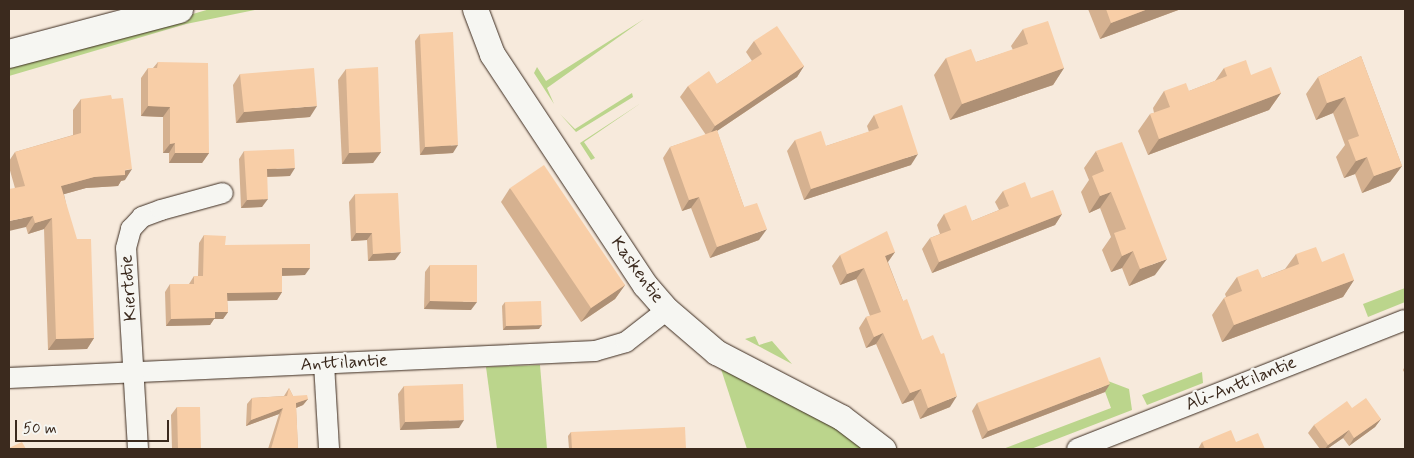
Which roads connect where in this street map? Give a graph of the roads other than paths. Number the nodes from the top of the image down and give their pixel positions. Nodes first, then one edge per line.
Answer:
1 (179, 9) edge
2 (475, 9) edge
3 (9, 54) edge
4 (223, 193) dead end
5 (667, 310) junction
6 (1405, 320) edge
7 (324, 364) junction
8 (136, 375) junction
9 (9, 378) edge
10 (138, 449) edge
11 (330, 449) edge
12 (883, 449) edge
13 (1078, 449) edge

1 - 3 main road
2 - 5 street, Kaskentie
4 - 8 street, Kiertotie
5 - 7 street, Anttilantie
5 - 12 street, Kaskentie
6 - 13 street, Ali-Anttilantie
7 - 8 street, Anttilantie
7 - 11 street
8 - 9 street, Anttilantie
8 - 10 street, Kiertotie

